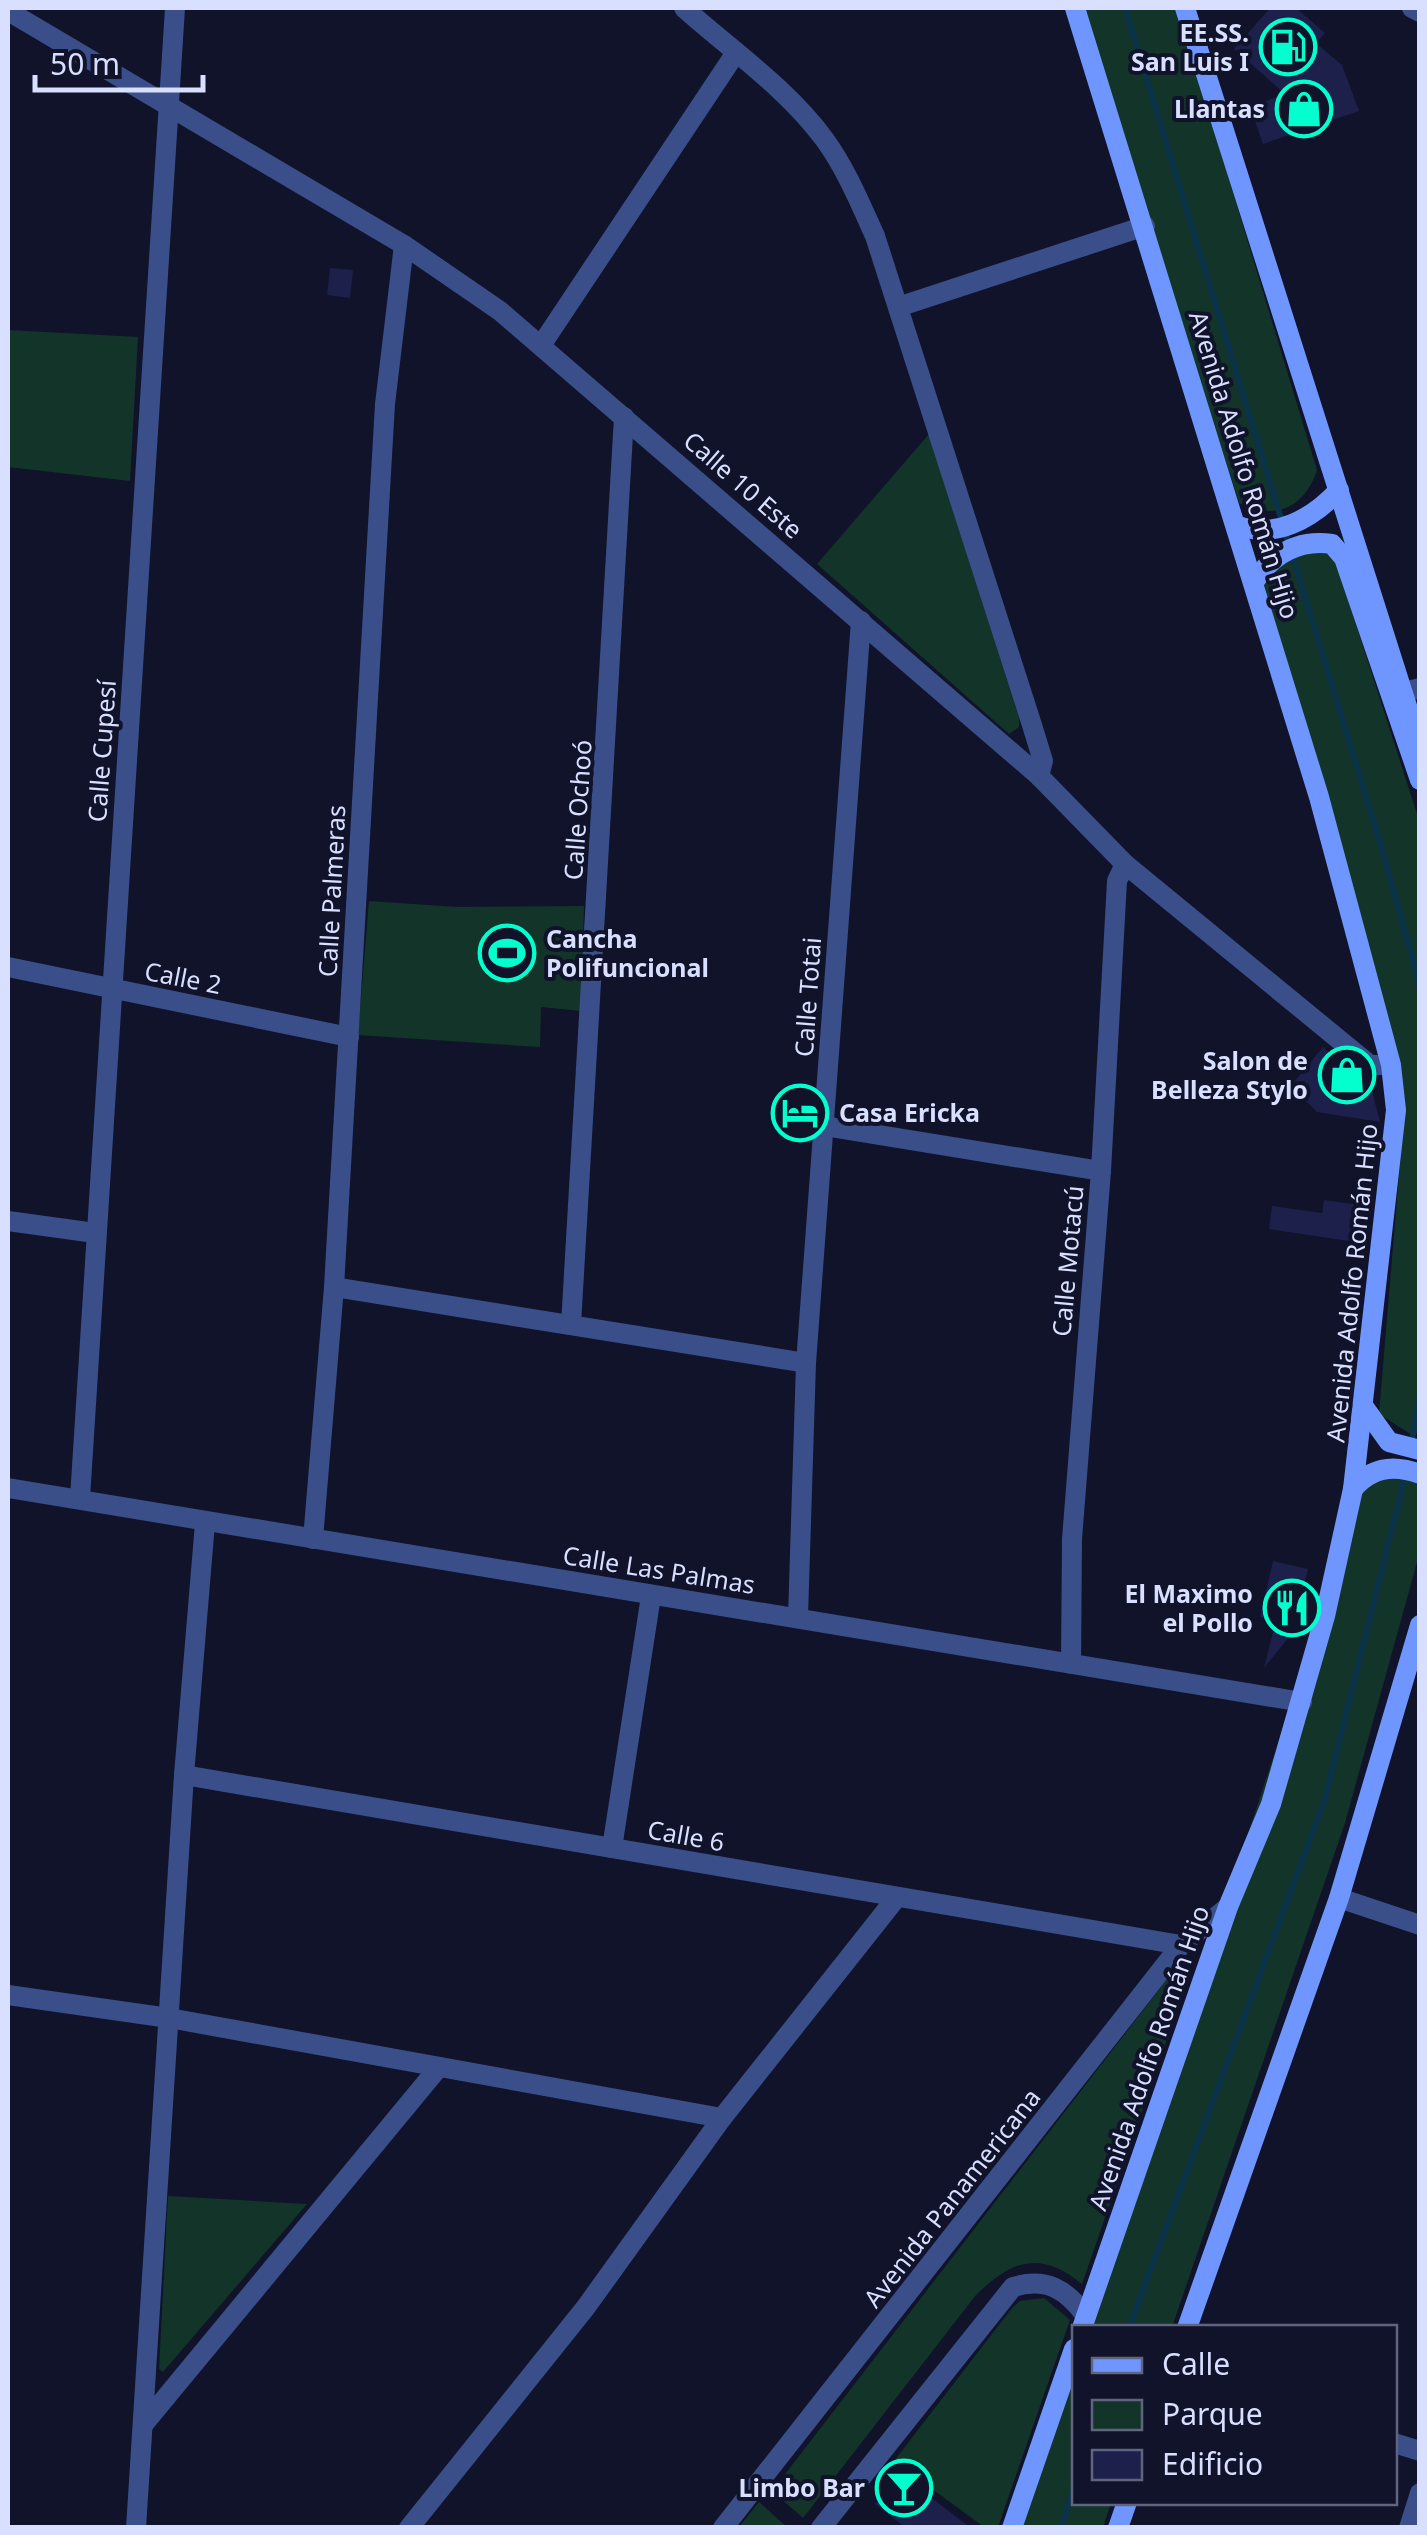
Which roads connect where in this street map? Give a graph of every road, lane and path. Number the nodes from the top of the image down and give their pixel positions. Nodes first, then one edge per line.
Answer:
1 (175, 8) edge
2 (684, 8) edge
3 (1074, 8) edge
4 (1185, 8) edge
5 (1412, 8) edge
6 (8, 10) edge
7 (1420, 12) edge
8 (735, 54) junction
9 (172, 110) junction
10 (1145, 226) junction
11 (404, 245) junction
12 (901, 306) junction
13 (542, 344) junction
14 (624, 417) junction
15 (1339, 490) junction
16 (1244, 528) junction
17 (1259, 575) junction
18 (861, 621) junction
19 (1412, 690) edge
20 (1420, 747) edge
21 (1039, 776) junction
22 (1420, 780) edge
23 (1125, 864) junction
24 (8, 967) edge
25 (110, 990) junction
26 (348, 1038) junction
27 (1391, 1064) junction
28 (824, 1126) junction
29 (1100, 1171) junction
30 (8, 1221) edge
31 (95, 1233) junction
32 (334, 1287) junction
33 (571, 1325) junction
34 (806, 1363) junction
35 (1368, 1413) junction
36 (1420, 1450) edge
37 (1420, 1474) edge
38 (1356, 1485) junction
39 (8, 1488) edge
40 (80, 1498) junction
41 (205, 1523) junction
42 (313, 1539) junction
43 (651, 1596) junction
44 (798, 1617) junction
45 (1420, 1625) edge
46 (1071, 1664) junction
47 (1302, 1702) junction
48 (184, 1775) junction
49 (612, 1848) junction
50 (897, 1897) junction
51 (1339, 1898) junction
52 (1228, 1907) junction
53 (1420, 1925) edge
54 (1181, 1946) junction
55 (8, 1995) edge
56 (170, 2018) junction
57 (439, 2067) junction
58 (722, 2118) junction
59 (1084, 2322) edge
60 (1188, 2325) edge
61 (1072, 2356) edge
62 (143, 2425) junction
63 (1420, 2493) edge
64 (136, 2528) edge
65 (408, 2528) edge
66 (722, 2528) edge
67 (821, 2528) edge
68 (1012, 2528) edge
69 (1410, 2528) edge

1 - 9 street, Calle Cupesí
2 - 8 street
3 - 10 main road, Avenida Adolfo Román Hijo
4 - 15 main road
5 - 7 street
6 - 9 street, Calle 10 Este
8 - 12 street
8 - 13 street
9 - 11 street, Calle 10 Este
9 - 25 street, Calle Cupesí
10 - 12 street
10 - 16 main road, Avenida Adolfo Román Hijo
11 - 13 street, Calle 10 Este
11 - 26 street, Calle Palmeras
12 - 21 street
13 - 14 street, Calle 10 Este
14 - 18 street, Calle 10 Este
14 - 33 street, Calle Ochoó
15 - 16 main road
15 - 19 main road
16 - 17 main road, Avenida Adolfo Román Hijo
17 - 22 main road
17 - 27 main road, Avenida Adolfo Román Hijo
18 - 21 street, Calle 10 Este
18 - 28 street, Calle Totai
19 - 20 main road
21 - 23 street, Calle 10 Este
23 - 27 street, Calle 10 Este
23 - 29 street, Calle Motacú
24 - 25 street, Calle 2
25 - 26 street, Calle 2
25 - 31 street, Calle Cupesí
26 - 32 street, Calle Palmeras
27 - 35 main road, Avenida Adolfo Román Hijo
28 - 29 street
28 - 34 street, Calle Totai
29 - 46 street, Calle Motacú
30 - 31 street
31 - 40 street, Calle Cupesí
32 - 33 street
32 - 42 street, Calle Palmeras
33 - 34 street
34 - 44 street, Calle Totai
35 - 36 main road
35 - 38 main road, Avenida Adolfo Román Hijo
37 - 38 main road
38 - 47 main road, Avenida Adolfo Román Hijo
39 - 40 street, Calle Las Palmas
40 - 41 street, Calle Las Palmas
41 - 42 street, Calle Las Palmas
41 - 48 street
42 - 43 street, Calle Las Palmas
43 - 44 street, Calle Las Palmas
43 - 49 street
44 - 46 street, Calle Las Palmas
45 - 51 main road
46 - 47 street, Calle Las Palmas
47 - 52 main road, Avenida Adolfo Román Hijo
48 - 49 street, Calle 6
48 - 56 street
49 - 50 street, Calle 6
50 - 54 street, Calle 6
50 - 58 street
51 - 53 street
51 - 60 main road
52 - 54 street, Avenida Panamericana
52 - 59 main road, Avenida Adolfo Román Hijo
54 - 66 street, Avenida Panamericana
55 - 56 street
56 - 57 street
56 - 62 street
57 - 58 street
57 - 62 street
58 - 65 street
59 - 67 street
61 - 68 main road
62 - 64 street
63 - 69 street

